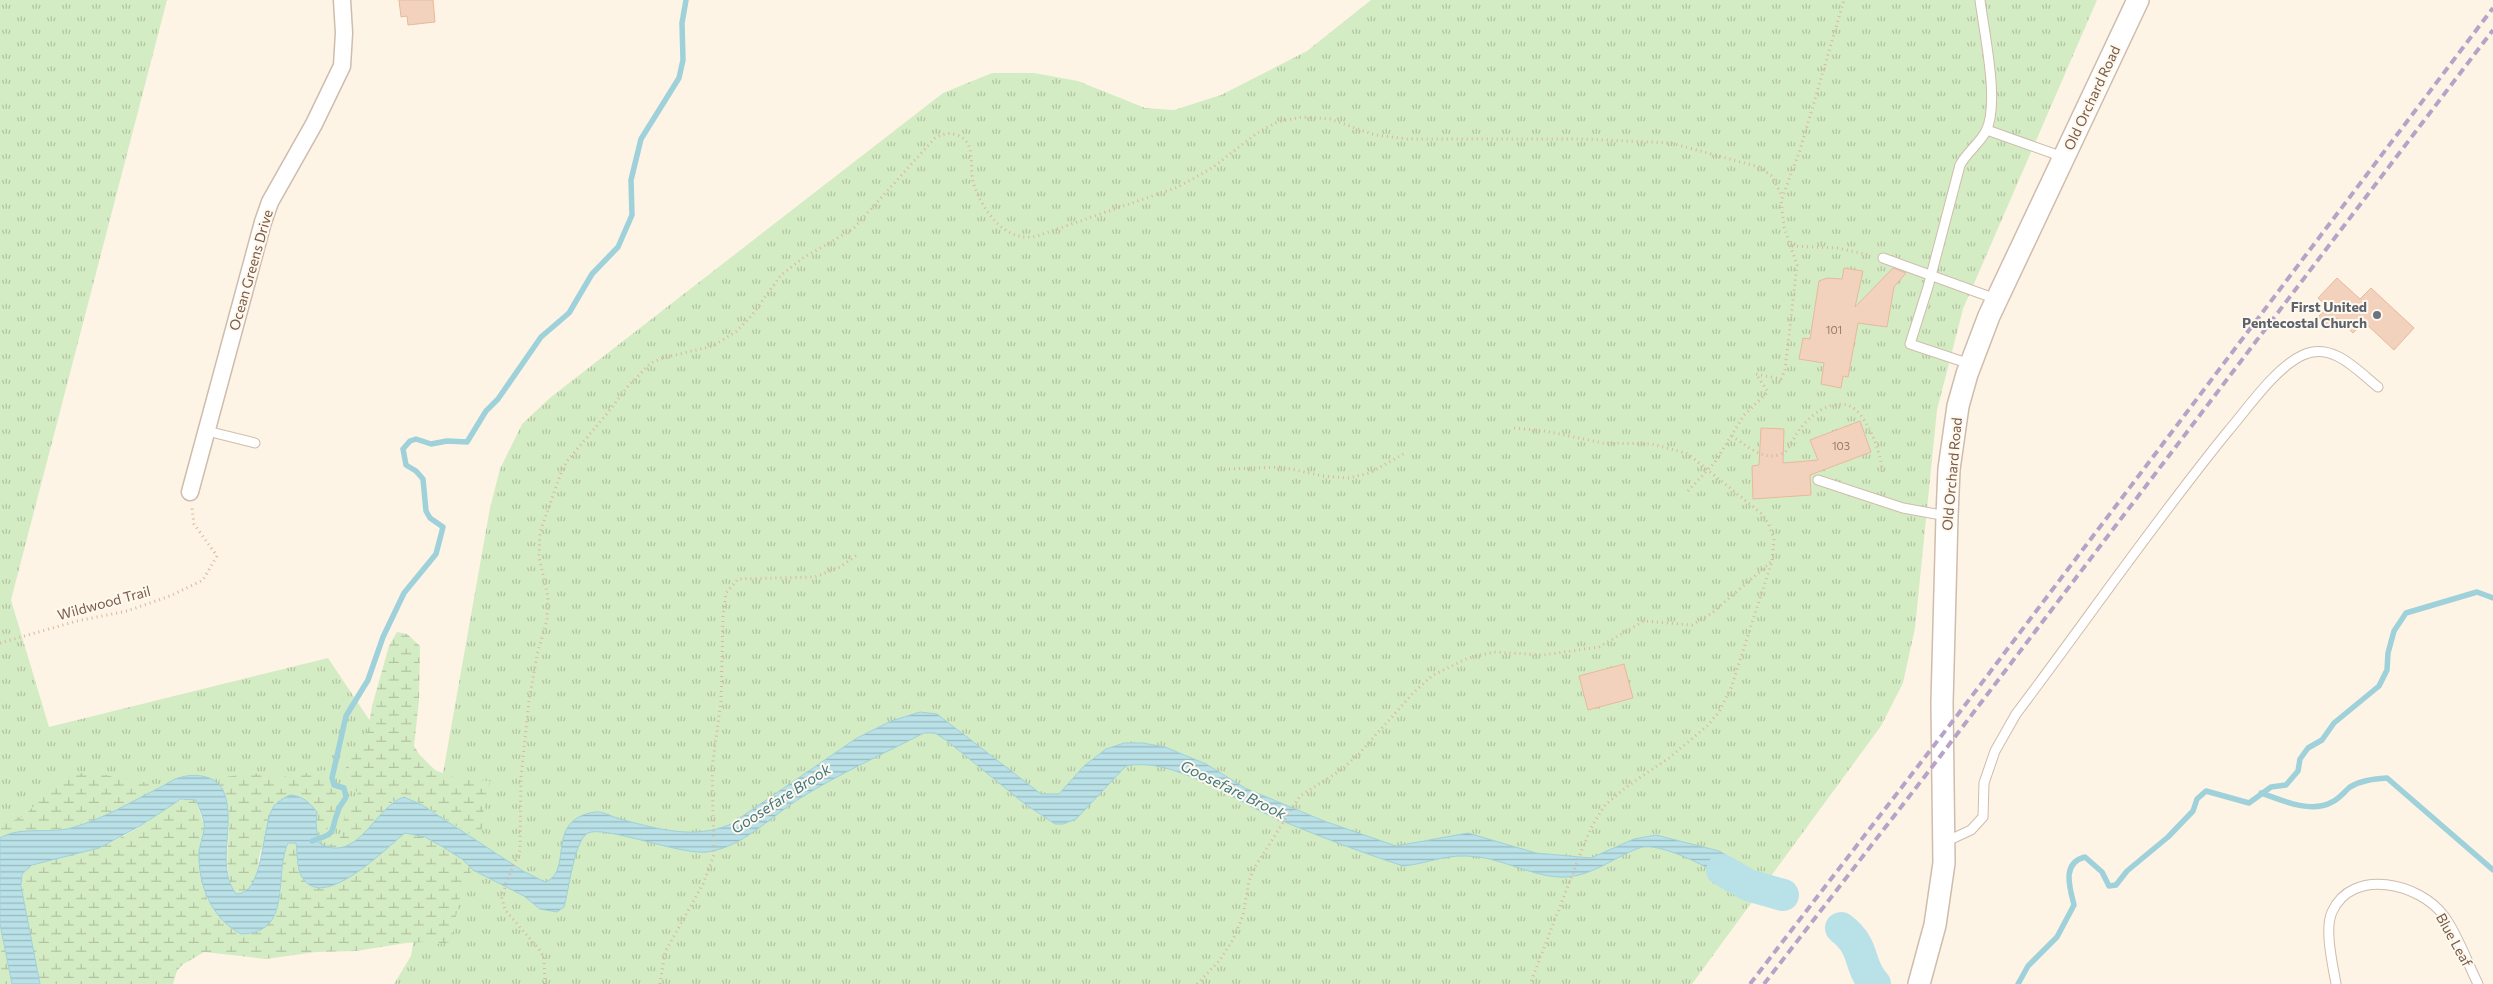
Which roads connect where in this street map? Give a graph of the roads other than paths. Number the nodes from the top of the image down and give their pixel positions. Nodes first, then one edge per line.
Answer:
1 (342, 0) edge
2 (1980, 0) edge
3 (2138, 0) edge
4 (1987, 130) junction
5 (2063, 158) junction
6 (1883, 258) road end
7 (1931, 276) junction
8 (1996, 299) junction
9 (1971, 364) junction
10 (2378, 387) dead end
11 (207, 431) junction
12 (255, 444) dead end
13 (1818, 480) dead end
14 (190, 492) road end
15 (1947, 516) junction
16 (1944, 842) junction
17 (1919, 984) edge
18 (2336, 984) edge
19 (2478, 984) edge

1 - 11 street, Ocean Greens Drive
2 - 4 lane
3 - 5 street, Old Orchard Road
4 - 5 lane
4 - 7 lane
5 - 8 street, Old Orchard Road
6 - 7 lane
7 - 8 lane
7 - 9 lane
8 - 9 street, Old Orchard Road
9 - 15 street, Old Orchard Road
10 - 16 lane
11 - 12 lane
11 - 14 street, Ocean Greens Drive
13 - 15 lane
15 - 16 street, Old Orchard Road
16 - 17 street, Old Orchard Road
18 - 19 lane, Blue Leaf

